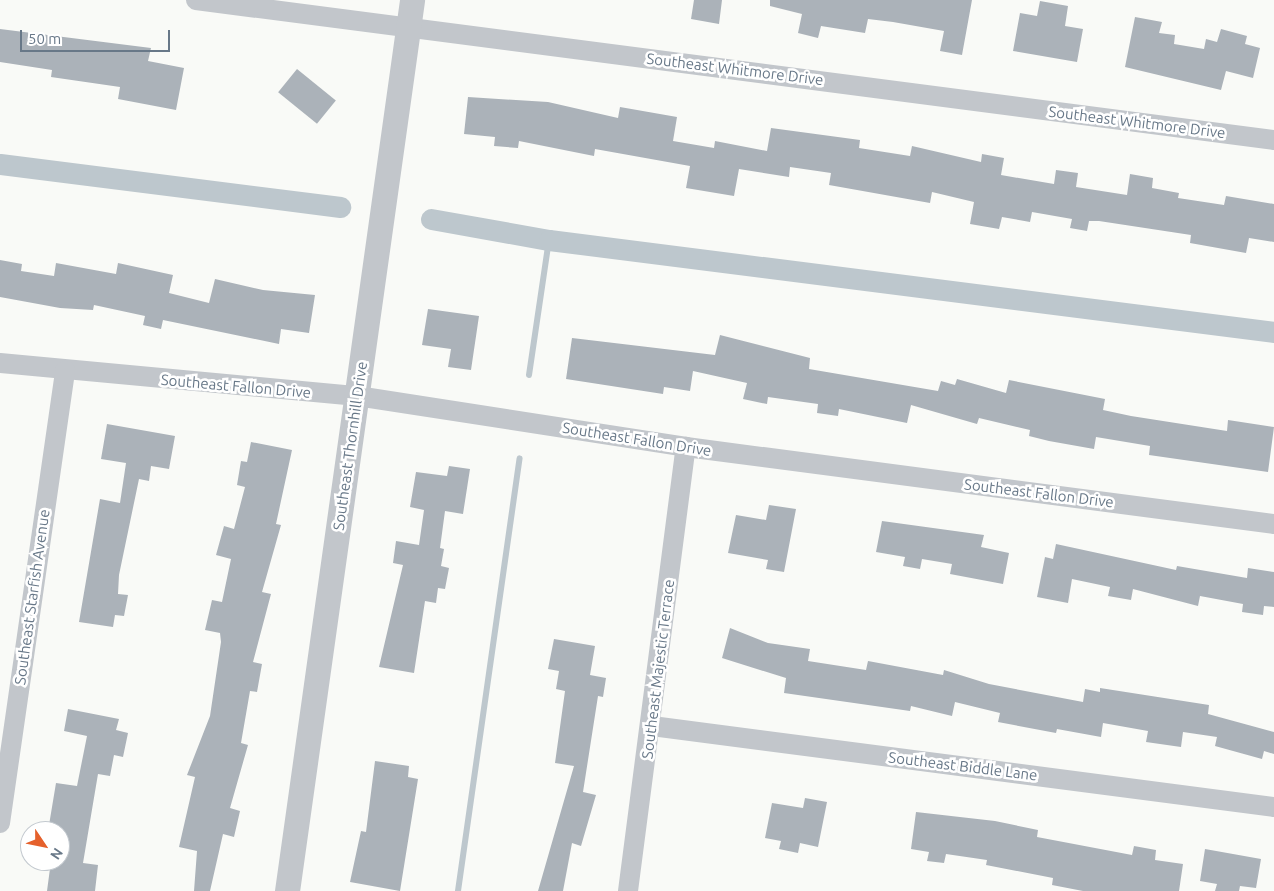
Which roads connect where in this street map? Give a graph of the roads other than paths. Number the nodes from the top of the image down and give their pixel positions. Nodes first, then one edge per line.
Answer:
1 (196, 0) edge
2 (412, 0) edge
3 (409, 26) junction
4 (1274, 140) edge
5 (0, 363) edge
6 (65, 371) junction
7 (357, 396) junction
8 (686, 447) junction
9 (1274, 524) edge
10 (652, 726) junction
11 (1274, 807) edge
12 (0, 823) edge
13 (287, 891) edge
14 (628, 891) edge

1 - 3 street, Southeast Whitmore Drive
2 - 3 street, Southeast Thornhill Drive
3 - 4 street, Southeast Whitmore Drive
3 - 7 street, Southeast Thornhill Drive
5 - 6 street, Southeast Fallon Drive
6 - 7 street, Southeast Fallon Drive
6 - 12 street, Southeast Starfish Avenue
7 - 8 street, Southeast Fallon Drive
7 - 13 street, Southeast Thornhill Drive
8 - 9 street, Southeast Fallon Drive
8 - 10 street, Southeast Majestic Terrace
10 - 11 street, Southeast Biddle Lane
10 - 14 street, Southeast Majestic Terrace

